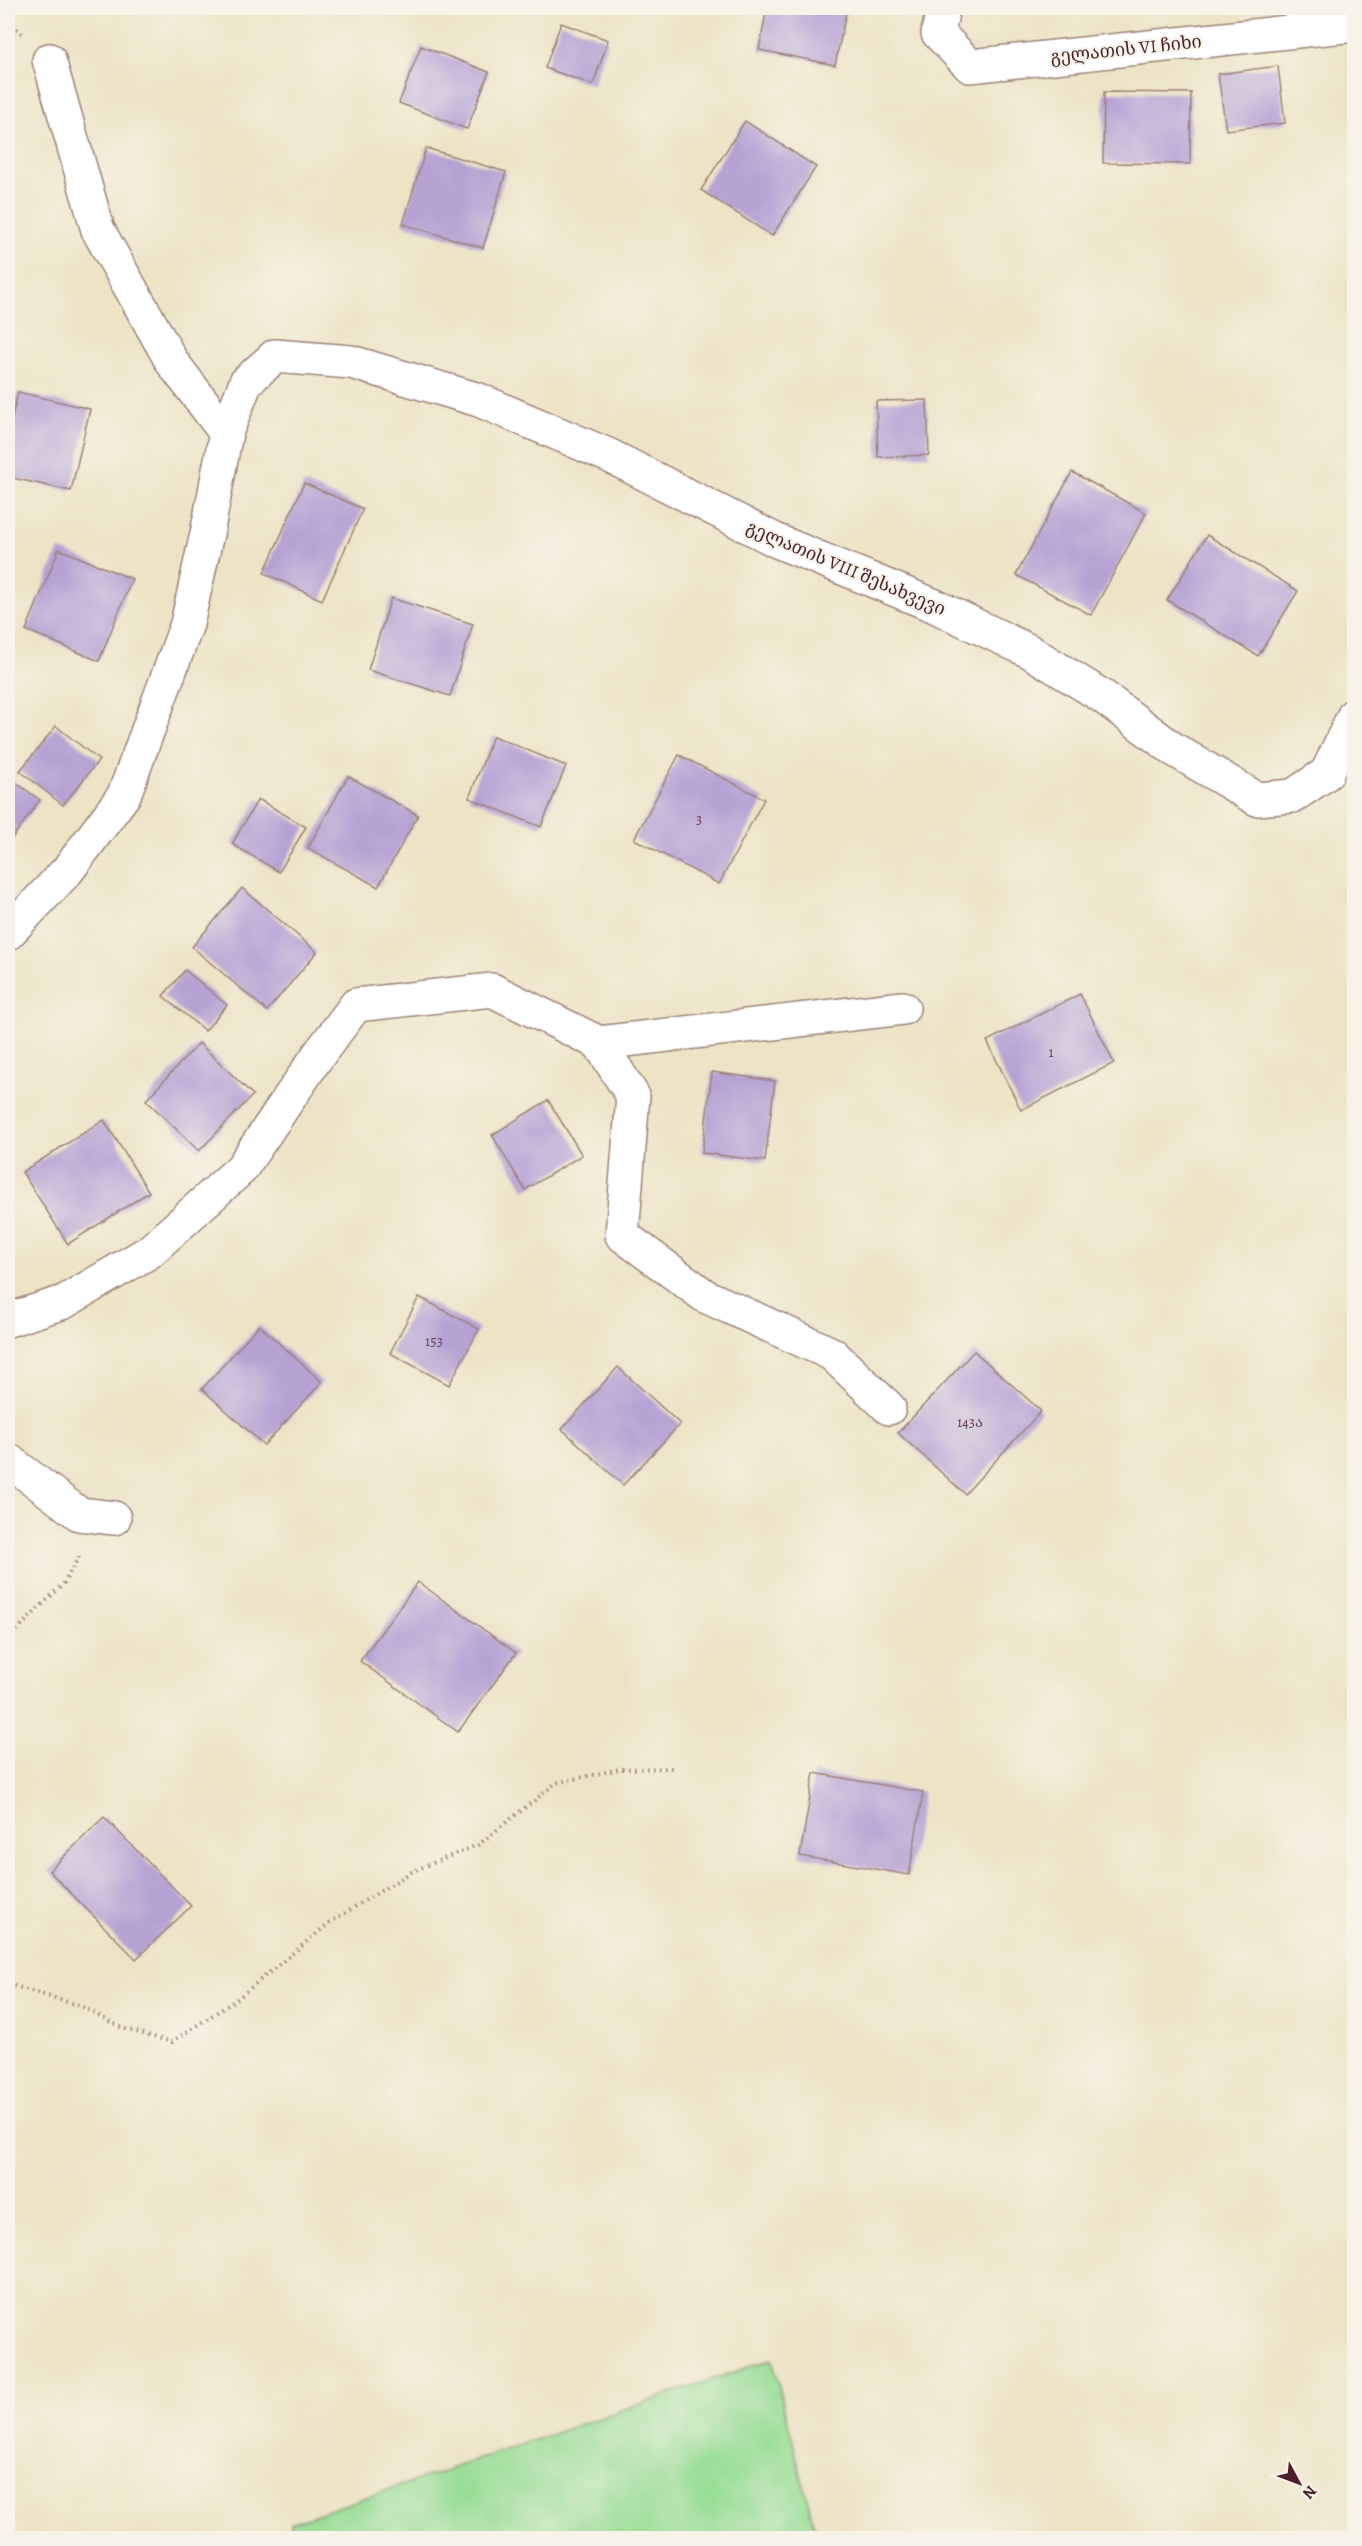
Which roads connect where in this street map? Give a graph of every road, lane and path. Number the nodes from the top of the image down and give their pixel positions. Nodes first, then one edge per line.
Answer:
1 (943, 8) edge
2 (1354, 25) edge
3 (49, 60) dead end
4 (226, 433) junction
5 (1354, 715) edge
6 (8, 933) edge
7 (903, 1008) dead end
8 (599, 1043) junction
9 (8, 1320) edge
10 (889, 1408) dead end
11 (8, 1460) edge
12 (114, 1518) joint
13 (8, 1639) edge
14 (672, 1768) dead end
15 (8, 1984) edge

1 - 2 street, გელათის VI ჩიხი
3 - 4 street
4 - 5 street, გელათის VIII შესახვევი
4 - 6 street
7 - 8 street
8 - 9 street
8 - 10 street
11 - 12 street
12 - 13 path
14 - 15 path

